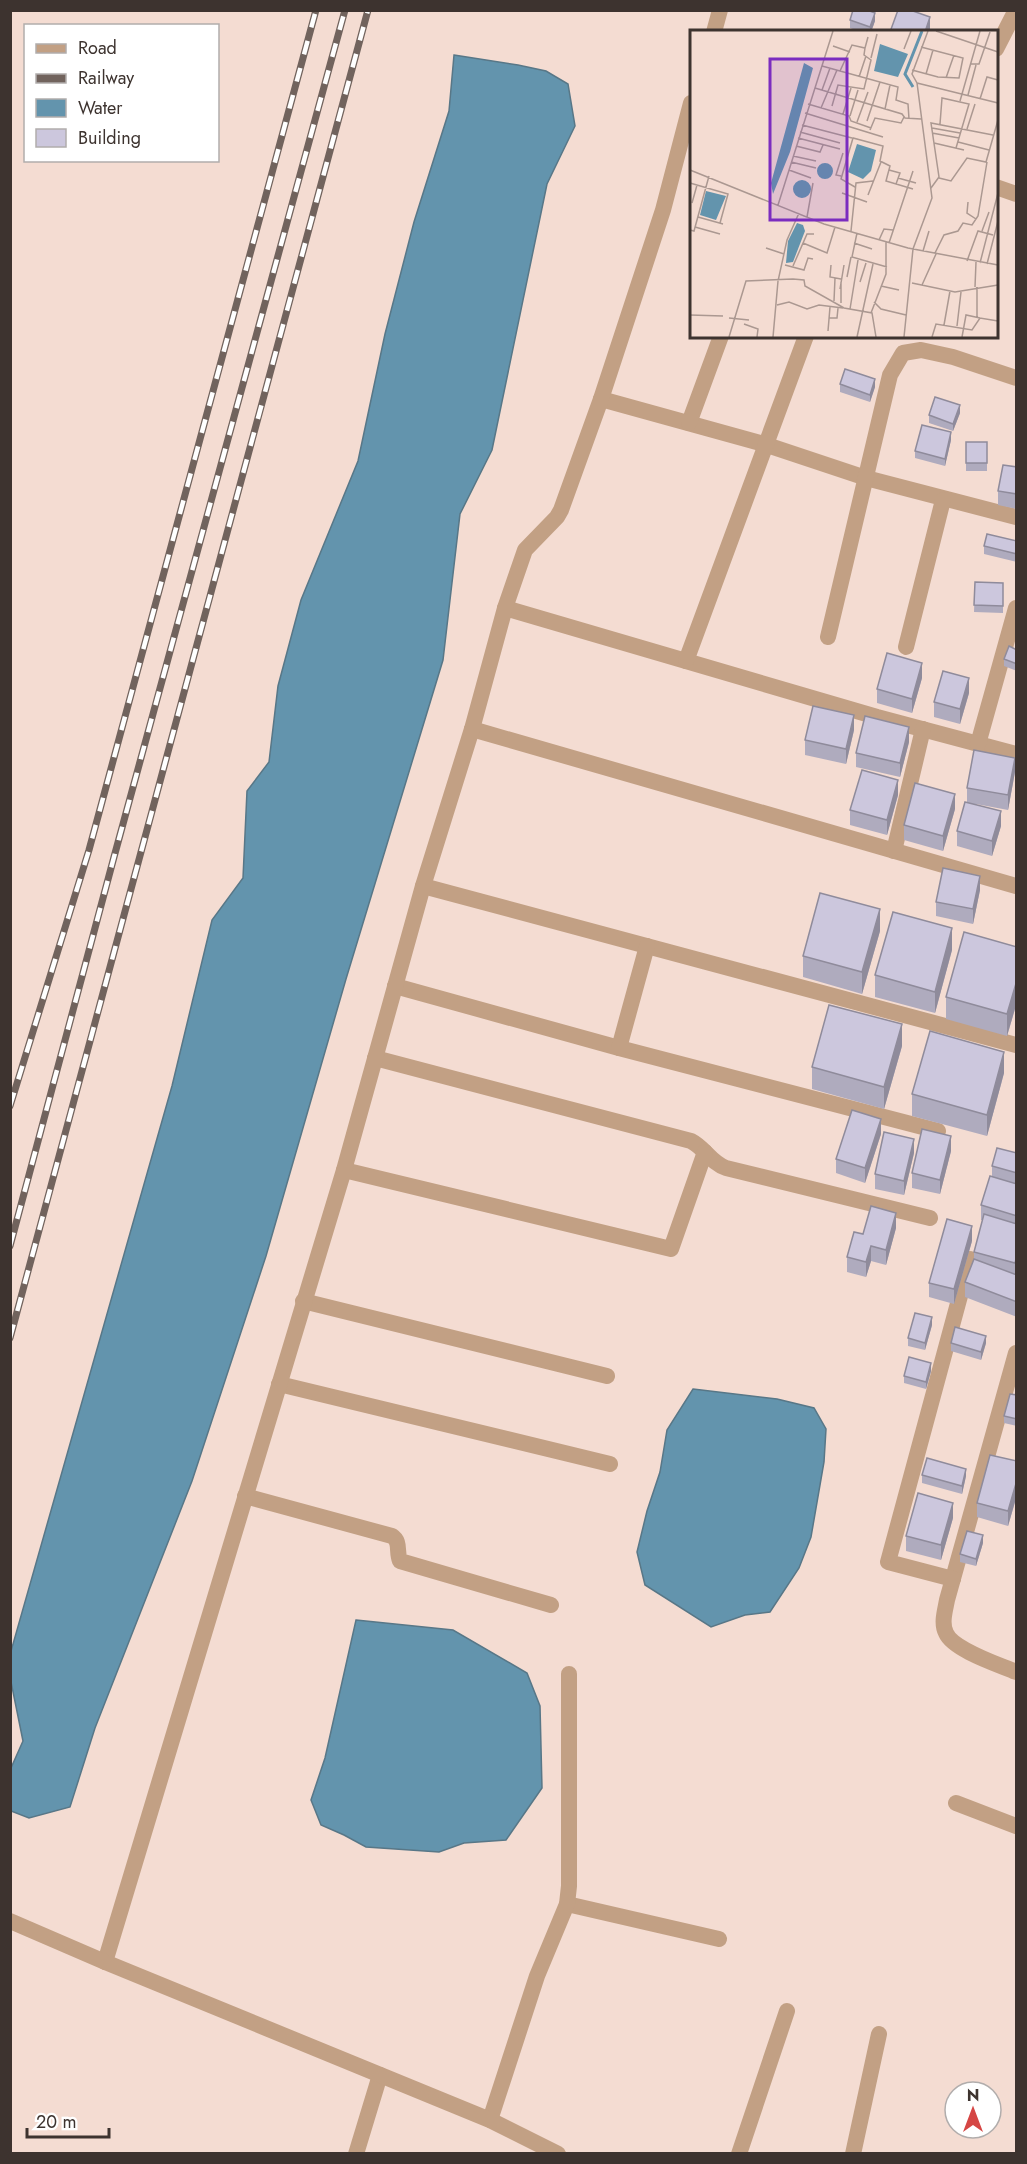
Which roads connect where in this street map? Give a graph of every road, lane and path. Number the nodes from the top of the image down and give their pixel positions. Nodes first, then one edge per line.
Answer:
1 (720, 10) edge
2 (1016, 10) edge
3 (715, 30) edge
4 (997, 47) edge
5 (690, 107) edge
6 (997, 187) edge
7 (1017, 194) edge
8 (720, 338) edge
9 (805, 338) edge
10 (1017, 378) edge
11 (601, 399) junction
12 (689, 423) junction
13 (765, 444) junction
14 (866, 478) junction
15 (943, 500) junction
16 (1017, 518) edge
17 (505, 608) junction
18 (1017, 608) edge
19 (828, 637) dead end
20 (906, 647) dead end
21 (686, 661) junction
22 (472, 729) junction
23 (923, 729) junction
24 (978, 744) junction
25 (1017, 754) edge
26 (894, 851) junction
27 (423, 886) junction
28 (1017, 886) edge
29 (647, 946) junction
30 (395, 986) junction
31 (1017, 1045) edge
32 (619, 1048) junction
33 (375, 1058) junction
34 (938, 1131) edge
35 (705, 1152) junction
36 (344, 1170) junction
37 (930, 1218) dead end
38 (970, 1259) dead end
39 (303, 1300) junction
40 (1017, 1353) edge
41 (607, 1376) dead end
42 (279, 1384) junction
43 (610, 1464) dead end
44 (245, 1496) junction
45 (953, 1579) junction
46 (551, 1605) dead end
47 (1017, 1672) edge
48 (569, 1674) dead end
49 (956, 1803) dead end
50 (1017, 1826) edge
51 (567, 1904) junction
52 (10, 1921) edge
53 (719, 1939) dead end
54 (105, 1962) junction
55 (786, 2011) dead end
56 (879, 2034) dead end
57 (380, 2075) junction
58 (490, 2120) junction
59 (356, 2154) edge
60 (558, 2154) edge
61 (739, 2154) edge
62 (853, 2154) edge

1 - 3 street
2 - 4 street
5 - 11 street
6 - 7 street
8 - 12 street
9 - 13 street
10 - 14 street
11 - 12 street
11 - 17 street
12 - 13 street
13 - 14 street
13 - 21 street
14 - 15 street
14 - 19 street
15 - 16 street
15 - 20 street
17 - 21 street
17 - 22 street
18 - 24 street
21 - 23 street
22 - 26 street
22 - 27 street
23 - 24 street
23 - 26 street
24 - 25 street
26 - 28 street
27 - 29 street
27 - 30 street
29 - 31 street
29 - 32 street
30 - 32 street
30 - 33 street
32 - 34 street
33 - 35 street
33 - 36 street
35 - 36 street
35 - 37 street
36 - 39 street
38 - 45 street
39 - 41 street
39 - 42 street
40 - 45 street
42 - 43 street
42 - 44 street
44 - 46 street
44 - 54 street
45 - 47 street
48 - 51 street
49 - 50 street
51 - 53 street
51 - 58 street
52 - 54 street
54 - 57 street
55 - 61 street
56 - 62 street
57 - 58 street
57 - 59 street
58 - 60 street

